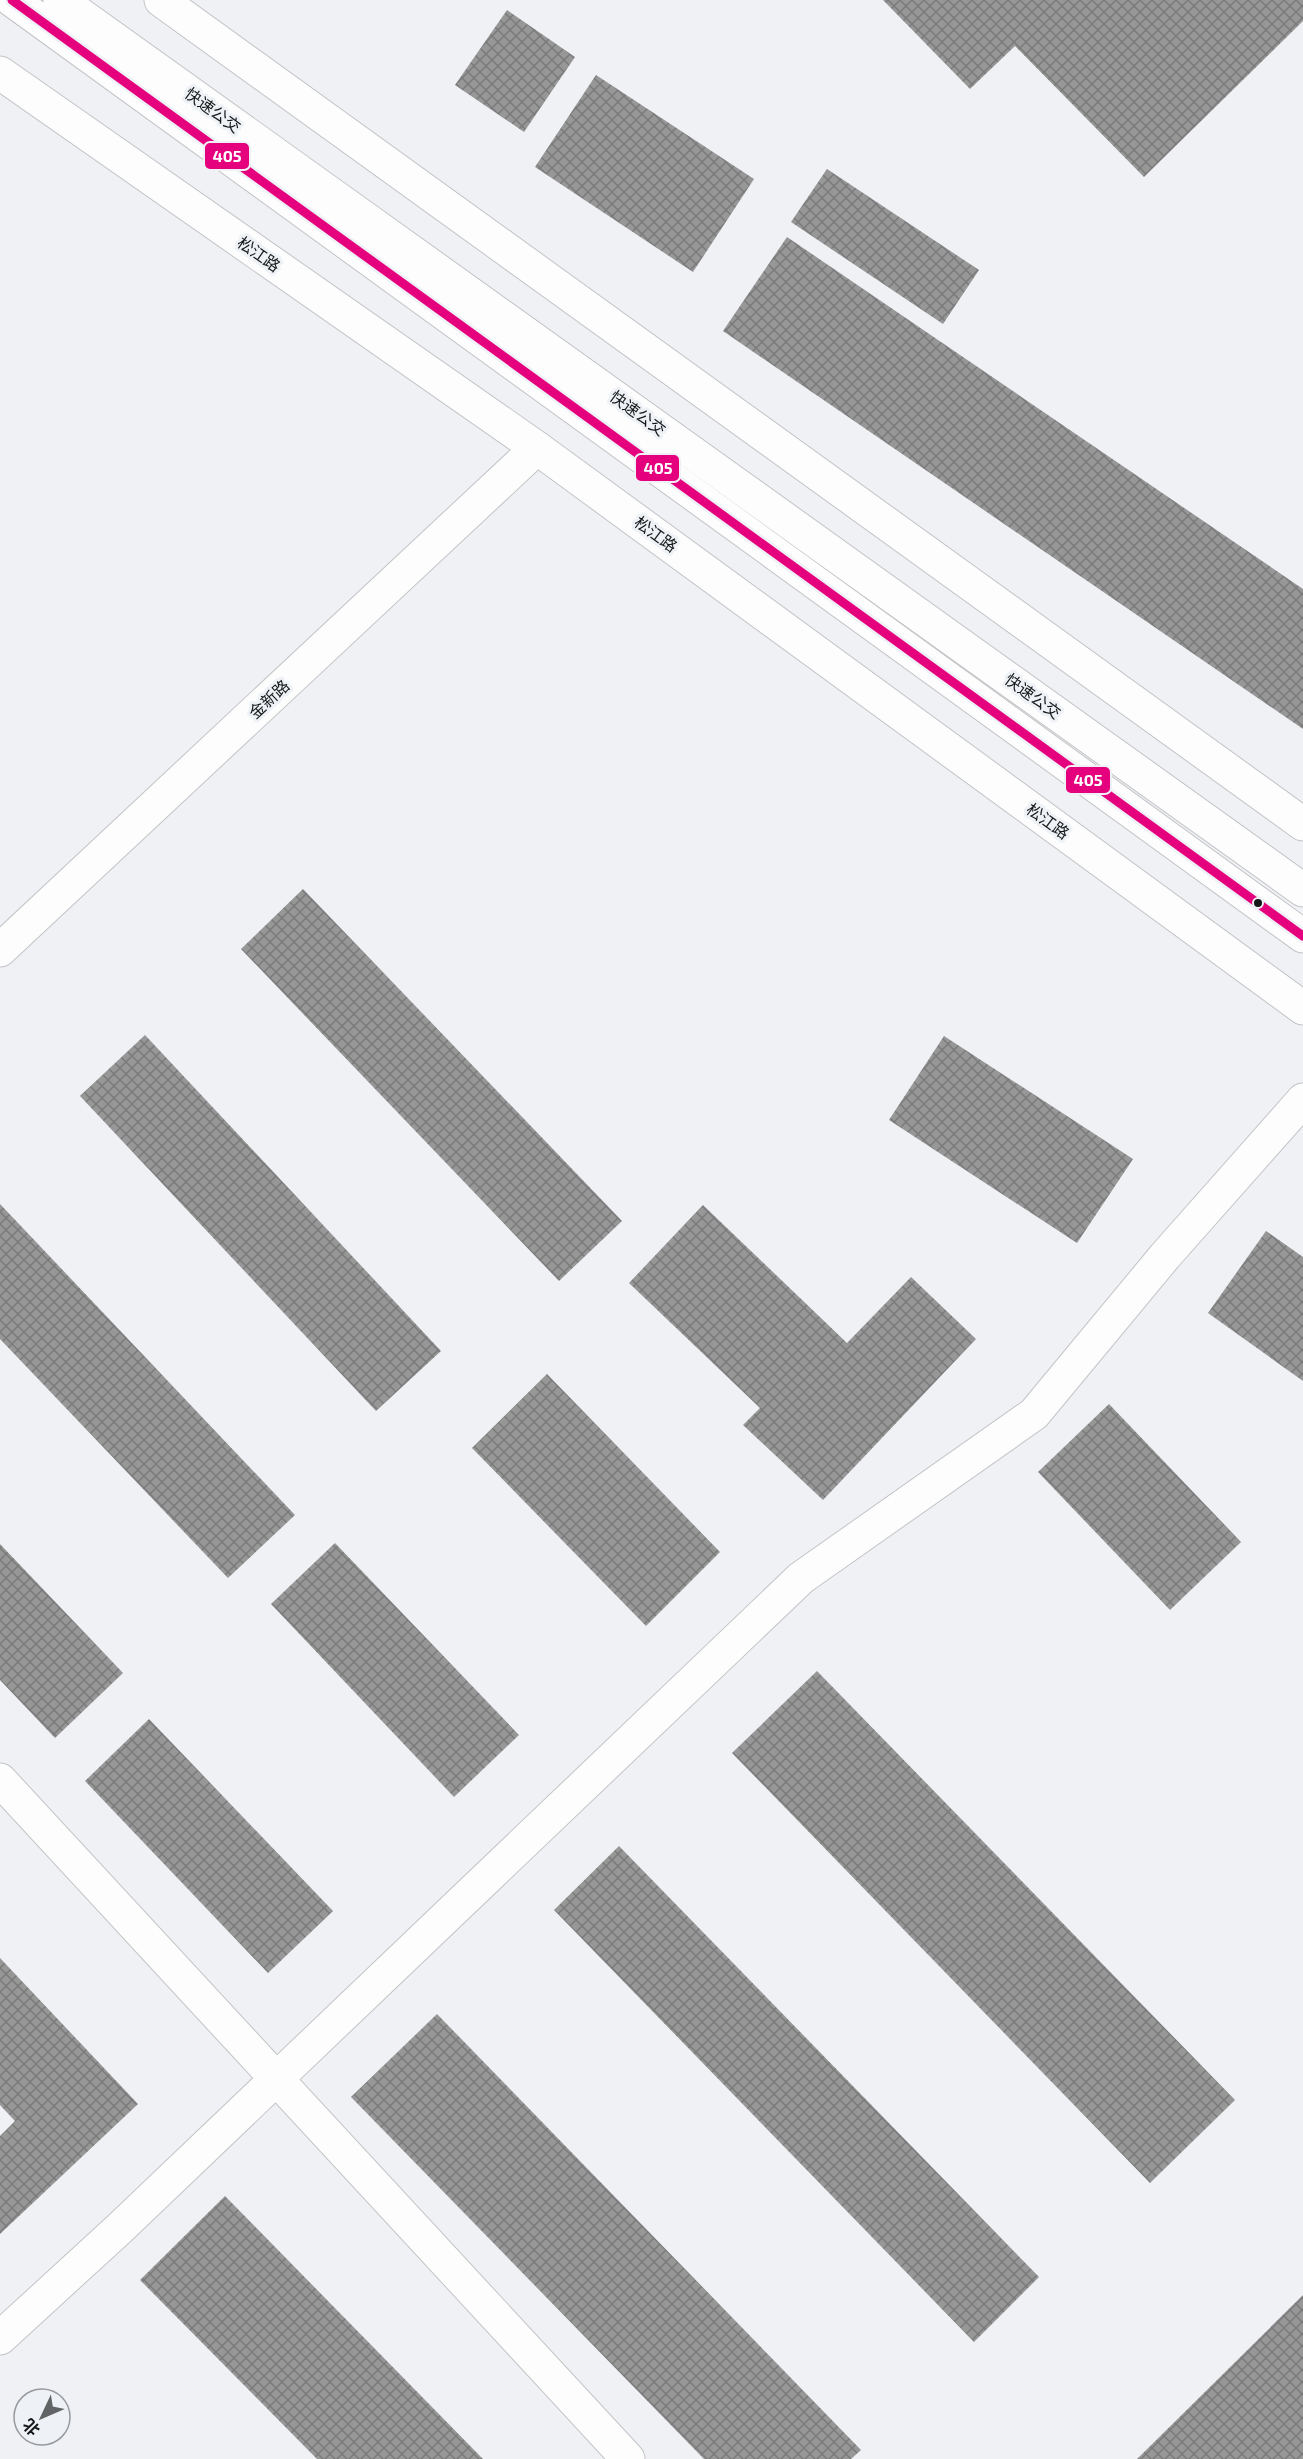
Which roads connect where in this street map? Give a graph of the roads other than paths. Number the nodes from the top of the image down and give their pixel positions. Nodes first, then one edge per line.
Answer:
1 (12, 0) edge
2 (60, 0) edge
3 (161, 0) edge
4 (0, 73) edge
5 (537, 448) junction
6 (1303, 824) edge
7 (1303, 890) edge
8 (1303, 936) edge
9 (0, 950) edge
10 (1303, 1008) edge
11 (1303, 1100) edge
12 (0, 1780) edge
13 (276, 2079) junction
14 (0, 2338) edge
15 (628, 2459) edge

1 - 8 street, 快速公交
2 - 7 street, 快速公交
3 - 6 street
4 - 5 street, 松江路
5 - 9 street, 金新路
5 - 10 street, 松江路
11 - 13 street
12 - 13 street
13 - 14 street
13 - 15 street

